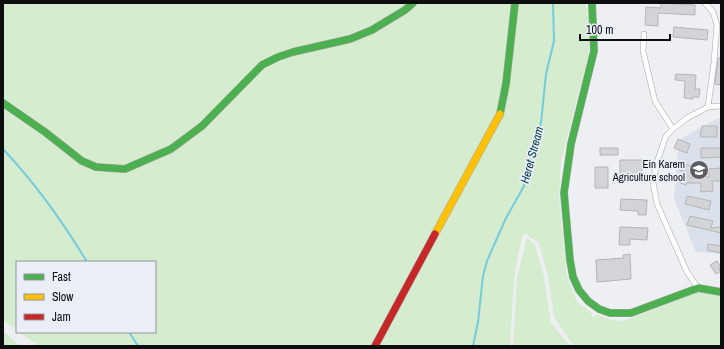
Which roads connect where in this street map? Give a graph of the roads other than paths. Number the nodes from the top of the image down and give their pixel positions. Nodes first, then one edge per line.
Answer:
1 (413, 3) edge
2 (515, 3) edge
3 (592, 3) edge
4 (706, 3) edge
5 (644, 34) dead end
6 (3, 103) edge
7 (721, 106) edge
8 (708, 107) junction
9 (673, 128) junction
10 (698, 288) junction
11 (721, 292) edge
12 (375, 346) edge

1 - 6 street
2 - 12 street
3 - 10 street
4 - 8 street
5 - 9 street
7 - 8 street
8 - 9 street
9 - 10 street
10 - 11 street

